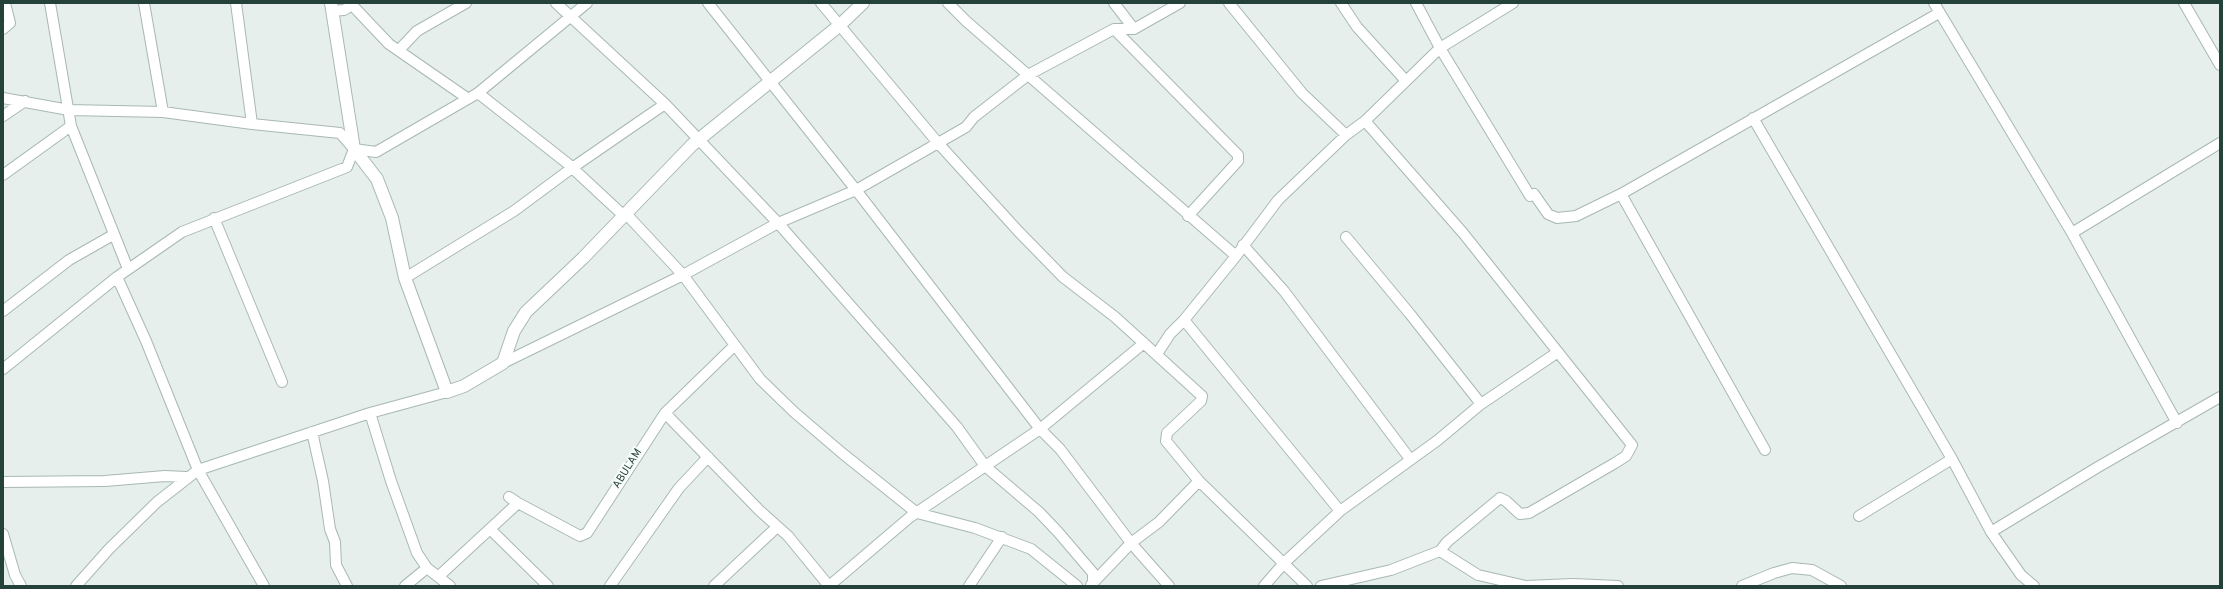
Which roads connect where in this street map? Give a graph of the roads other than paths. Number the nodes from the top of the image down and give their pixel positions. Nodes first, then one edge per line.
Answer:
1 (5, 3) edge
2 (50, 3) edge
3 (144, 3) edge
4 (236, 3) edge
5 (466, 3) edge
6 (556, 3) edge
7 (587, 3) edge
8 (708, 3) edge
9 (821, 3) edge
10 (863, 3) edge
11 (948, 3) edge
12 (1114, 3) edge
13 (1180, 3) edge
14 (1229, 3) edge
15 (1341, 3) edge
16 (1416, 3) edge
17 (1512, 3) edge
18 (1934, 3) edge
19 (2184, 3) edge
20 (332, 7) edge
21 (1939, 13) junction
22 (571, 16) junction
23 (840, 25) junction
24 (3, 29) edge
25 (1114, 29) junction
26 (1134, 30) junction
27 (1440, 48) junction
28 (399, 50) junction
29 (2220, 65) edge
30 (1028, 75) junction
31 (770, 80) junction
32 (1406, 81) junction
33 (478, 93) junction
34 (3, 98) edge
35 (467, 98) junction
36 (25, 101) junction
37 (665, 104) junction
38 (69, 110) junction
39 (163, 112) junction
40 (3, 116) edge
41 (1753, 118) junction
42 (1365, 121) junction
43 (252, 124) junction
44 (71, 126) junction
45 (1346, 135) junction
46 (699, 140) junction
47 (938, 143) junction
48 (2220, 143) edge
49 (354, 149) junction
50 (572, 168) junction
51 (3, 175) edge
52 (856, 190) junction
53 (1621, 194) junction
54 (624, 216) junction
55 (1188, 216) junction
56 (214, 218) junction
57 (778, 223) junction
58 (2072, 233) junction
59 (113, 235) junction
60 (1346, 237) dead end
61 (1242, 246) junction
62 (1236, 256) junction
63 (128, 268) junction
64 (682, 275) junction
65 (117, 277) junction
66 (405, 278) junction
67 (3, 311) edge
68 (1184, 320) junction
69 (1144, 343) junction
70 (734, 346) junction
71 (1558, 352) junction
72 (1157, 354) junction
73 (503, 363) junction
74 (3, 369) edge
75 (282, 382) dead end
76 (447, 392) junction
77 (2220, 397) edge
78 (1482, 404) junction
79 (370, 412) junction
80 (665, 413) junction
81 (2177, 422) junction
82 (1040, 429) junction
83 (312, 432) junction
84 (1764, 450) dead end
85 (708, 457) junction
86 (1410, 459) junction
87 (1952, 459) junction
88 (985, 466) junction
89 (198, 470) junction
90 (186, 477) junction
91 (1199, 481) junction
92 (3, 482) edge
93 (1340, 511) junction
94 (917, 513) junction
95 (1859, 516) dead end
96 (777, 527) junction
97 (490, 529) junction
98 (1991, 532) junction
99 (3, 534) edge
100 (1002, 537) junction
101 (1131, 543) junction
102 (1440, 551) junction
103 (1284, 563) junction
104 (427, 568) junction
105 (1478, 575) junction
106 (439, 576) junction
107 (1091, 584) edge
108 (1574, 585) edge
109 (21, 586) edge
110 (76, 586) edge
111 (264, 586) edge
112 (347, 586) edge
113 (405, 586) edge
114 (450, 586) edge
115 (548, 586) edge
116 (610, 586) edge
117 (714, 586) edge
118 (829, 586) edge
119 (969, 586) edge
120 (1077, 586) edge
121 (1169, 586) edge
122 (1264, 586) edge
123 (1307, 586) edge
124 (1321, 586) edge
125 (1486, 586) edge
126 (1618, 586) edge
127 (1742, 586) edge
128 (1841, 586) edge
129 (2034, 586) edge

1 - 24 street
2 - 38 street
3 - 39 street
4 - 43 street
5 - 28 street
6 - 22 street
7 - 22 street
8 - 31 street
9 - 23 street
10 - 23 street
11 - 30 street
12 - 26 street
13 - 26 street
14 - 45 street
15 - 32 street
16 - 27 street
17 - 27 street
18 - 21 street
19 - 29 street
20 - 28 street
20 - 49 street
21 - 41 street
21 - 58 street
22 - 33 street
22 - 37 street
23 - 31 street
23 - 47 street
25 - 26 street
25 - 30 street
25 - 55 street
27 - 32 street
27 - 53 street
28 - 35 street
30 - 47 street
30 - 55 street
31 - 46 street
31 - 52 street
32 - 42 street
33 - 35 street
33 - 50 street
34 - 36 street
35 - 49 street
36 - 38 street
36 - 40 street
37 - 46 street
37 - 50 street
38 - 39 street
38 - 44 street
39 - 43 street
41 - 53 street
41 - 87 street
42 - 45 street
42 - 71 street
43 - 49 street
44 - 51 street
44 - 59 street
45 - 61 street
46 - 54 street
46 - 57 street
47 - 52 street
47 - 69 street
48 - 58 street
49 - 56 street
49 - 66 street
50 - 54 street
50 - 66 street
52 - 57 street
52 - 82 street
53 - 84 street
54 - 64 street
54 - 73 street
55 - 62 street
56 - 63 street
56 - 75 street
57 - 64 street
57 - 88 street
58 - 81 street
59 - 63 street
59 - 67 street
60 - 78 street
61 - 62 street
61 - 86 street
62 - 68 street
63 - 65 street
64 - 70 street
64 - 73 street
65 - 74 street
65 - 89 street
66 - 76 street
68 - 72 street
68 - 93 street
69 - 72 street
69 - 82 street
70 - 80 street, ABULAM
70 - 94 street
71 - 78 street
71 - 102 street
72 - 91 street
73 - 76 street
76 - 79 street
77 - 81 street
78 - 86 street
79 - 83 street
79 - 104 street
80 - 85 street
80 - 97 street, ABULAM
81 - 98 street
82 - 88 street
82 - 101 street
83 - 89 street
83 - 112 street
85 - 96 street
85 - 116 street
86 - 93 street
87 - 95 street
87 - 98 street
88 - 94 street
88 - 107 street
89 - 90 street
89 - 111 street
90 - 92 street
90 - 110 street
91 - 101 street
91 - 103 street
93 - 103 street
94 - 100 street
94 - 118 street
96 - 117 street
96 - 118 street
97 - 106 street
97 - 115 street
98 - 129 street
99 - 109 street
100 - 119 street
100 - 120 street
101 - 107 street
101 - 121 street
102 - 105 street
102 - 124 street
103 - 122 street
103 - 123 street
104 - 106 street
104 - 113 street
105 - 108 street
105 - 125 street
106 - 114 street
108 - 126 street
127 - 128 street

